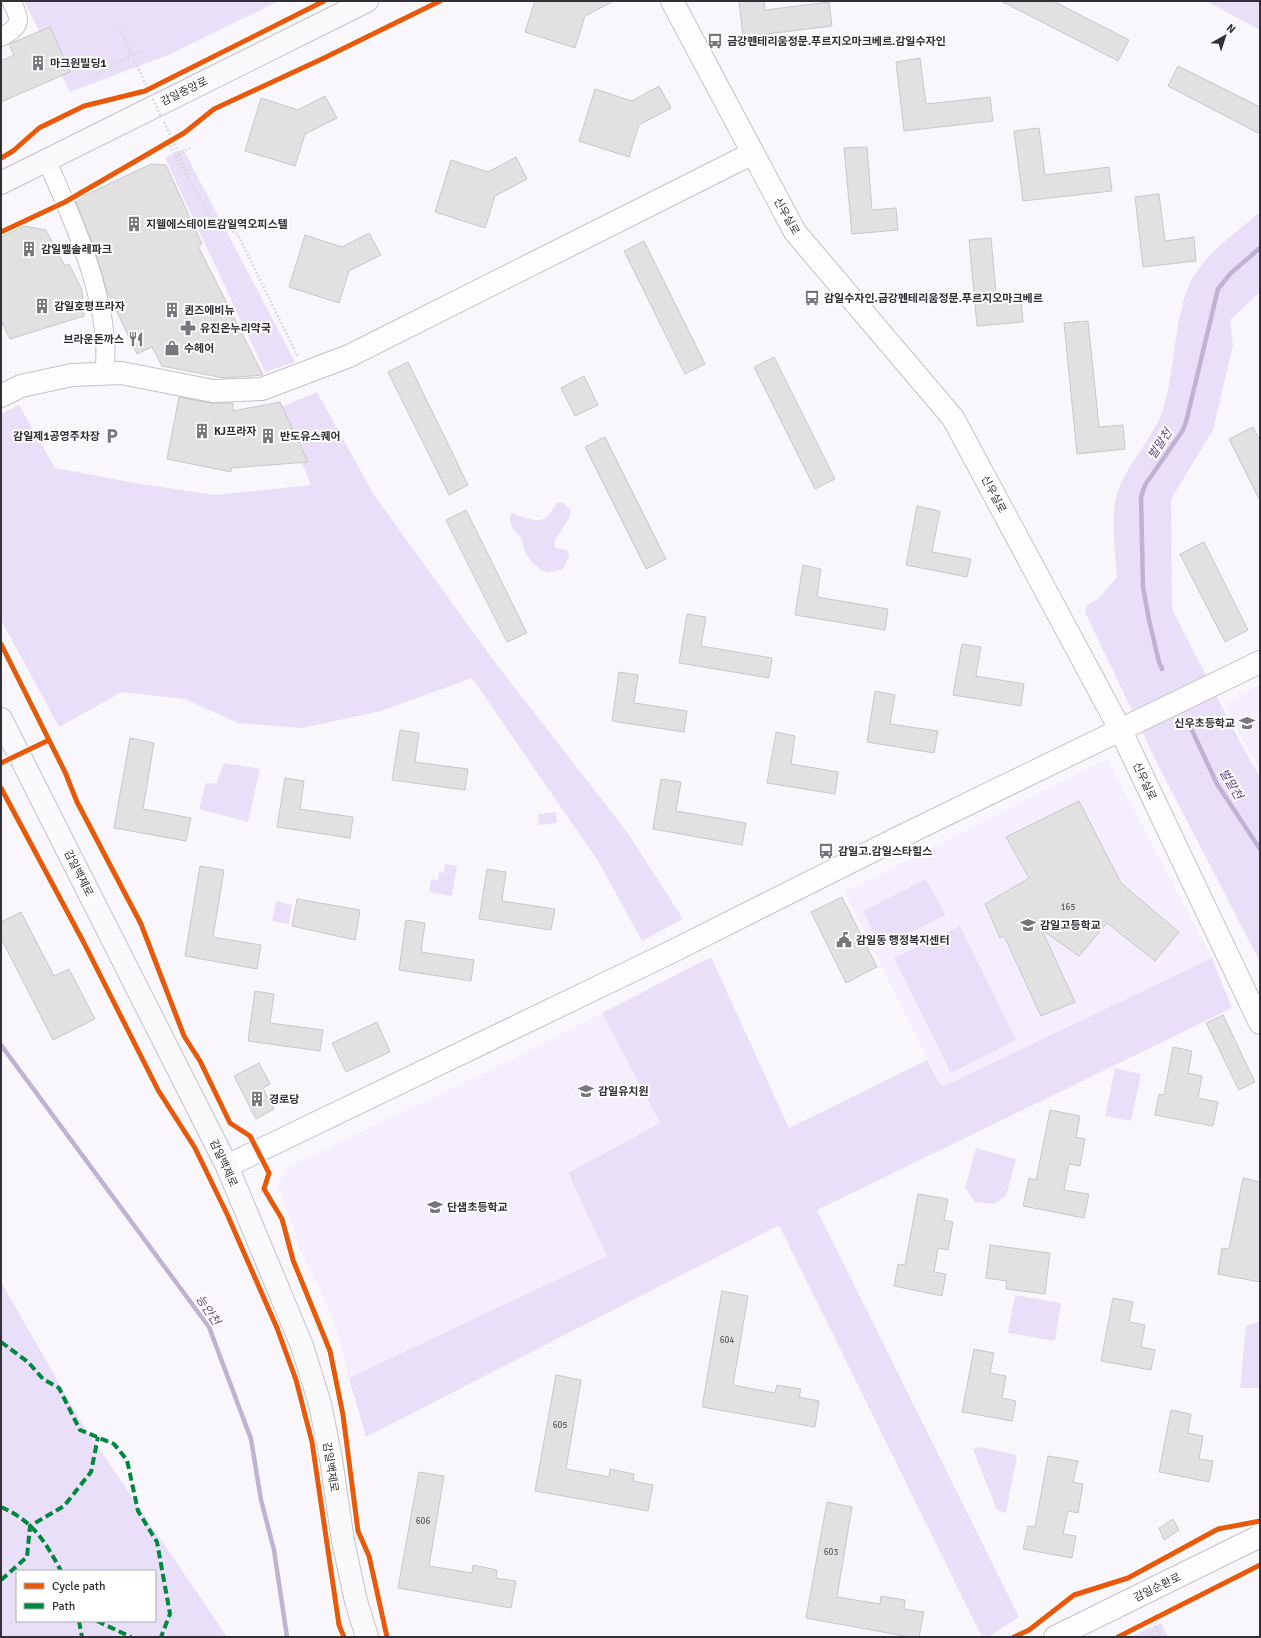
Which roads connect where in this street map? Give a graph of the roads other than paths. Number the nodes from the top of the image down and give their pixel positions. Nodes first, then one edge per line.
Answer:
1 (11, 1) edge
2 (367, 1) edge
3 (672, 1) edge
4 (1, 37) edge
5 (753, 153) junction
6 (46, 159) junction
7 (1, 183) edge
8 (105, 374) junction
9 (1, 396) edge
10 (1260, 662) edge
11 (1, 719) edge
12 (1121, 731) junction
13 (1260, 1023) edge
14 (227, 1166) junction
15 (1260, 1536) edge
16 (367, 1637) edge
17 (1055, 1637) edge

1 - 4 street
2 - 6 main road, 감일중앙로
3 - 5 street, 신우실로
5 - 8 street
5 - 12 street, 신우실로
6 - 7 main road, 감일중앙로
6 - 8 street
8 - 9 street
10 - 12 street
11 - 14 main road, 감일백제로
12 - 13 street, 신우실로
12 - 14 street
14 - 16 main road, 감일백제로
15 - 17 street, 감일순환로

